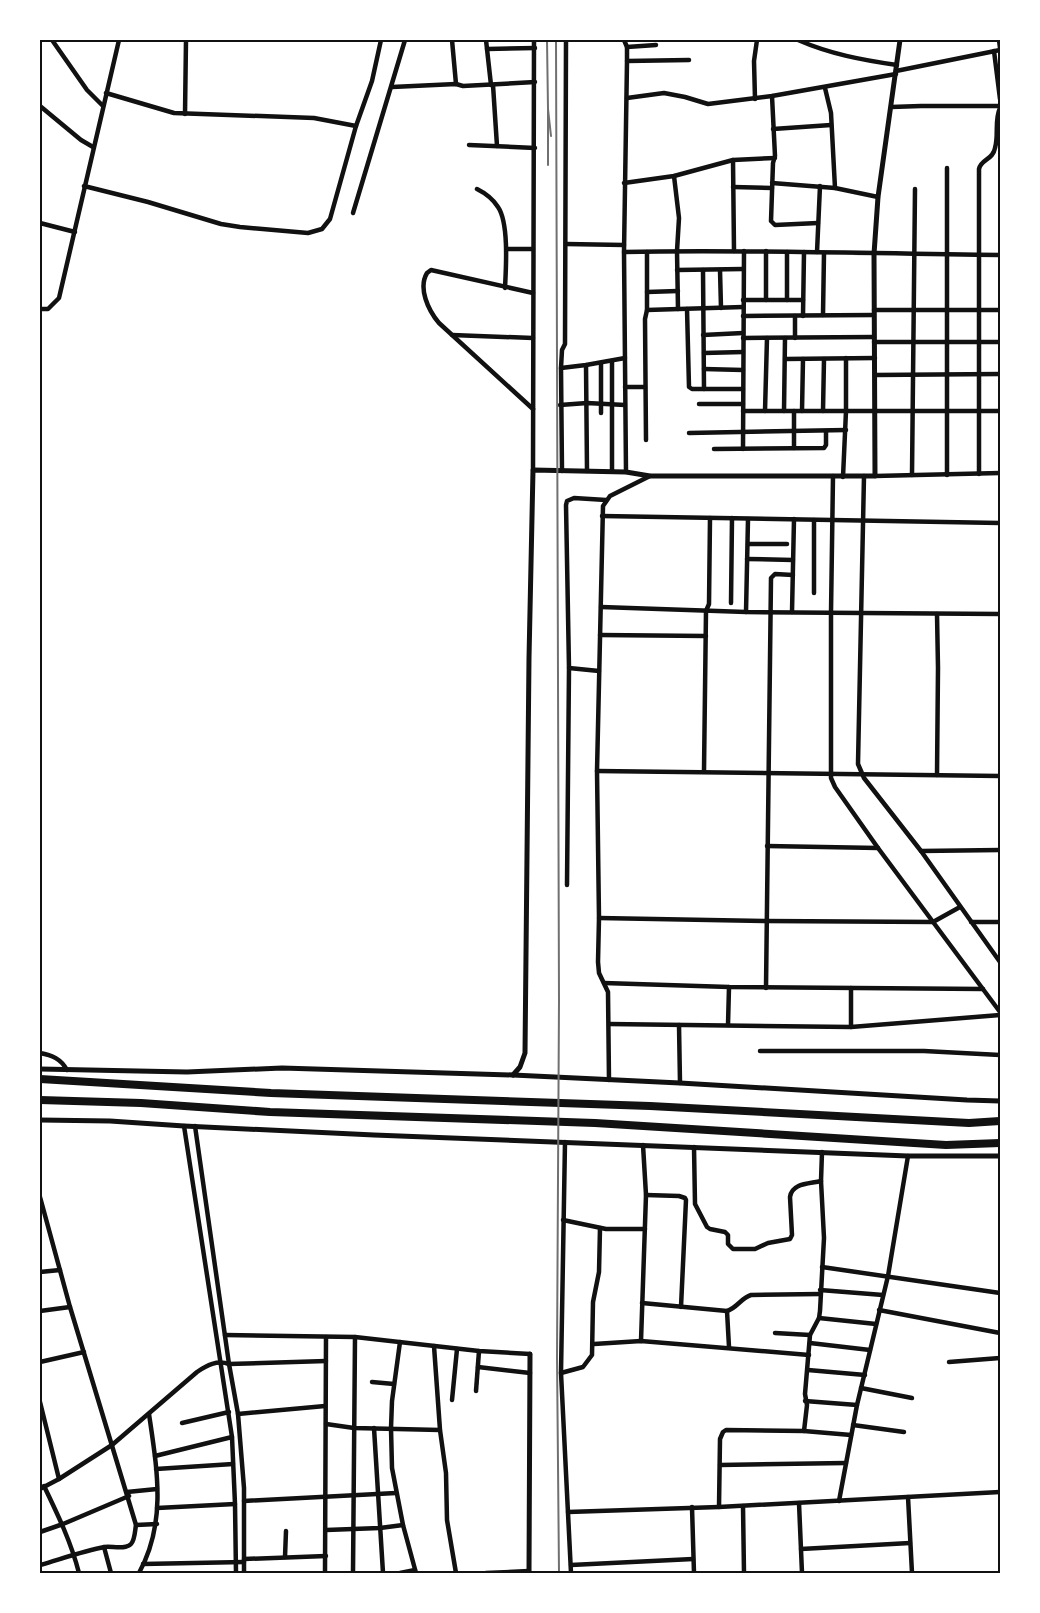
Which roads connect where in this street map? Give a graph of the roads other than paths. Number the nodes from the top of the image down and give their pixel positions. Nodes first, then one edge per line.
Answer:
1 (52, 40) edge
2 (119, 40) edge
3 (186, 40) edge
4 (381, 40) edge
5 (405, 40) edge
6 (452, 40) edge
7 (486, 40) edge
8 (534, 40) edge
9 (566, 40) edge
10 (624, 40) edge
11 (757, 40) edge
12 (798, 40) edge
13 (900, 40) edge
14 (999, 40) edge
15 (656, 45) dead end
16 (627, 47) junction
17 (535, 48) junction
18 (487, 49) junction
19 (1000, 49) edge
20 (994, 51) junction
21 (689, 60) dead end
22 (627, 61) junction
23 (896, 70) junction
24 (535, 82) junction
25 (456, 84) junction
26 (492, 85) junction
27 (392, 87) junction
28 (825, 88) junction
29 (106, 93) junction
30 (772, 96) junction
31 (627, 98) junction
32 (1000, 98) edge
33 (755, 99) junction
34 (40, 106) edge
35 (103, 106) junction
36 (891, 107) junction
37 (1000, 107) edge
38 (185, 114) junction
39 (356, 126) junction
40 (832, 126) junction
41 (774, 129) junction
42 (469, 145) dead end
43 (497, 146) junction
44 (93, 147) junction
45 (535, 148) junction
46 (775, 158) junction
47 (733, 160) junction
48 (947, 168) dead end
49 (674, 176) junction
50 (624, 183) junction
51 (84, 186) junction
52 (772, 186) junction
53 (820, 186) junction
54 (733, 188) junction
55 (835, 188) junction
56 (477, 189) dead end
57 (916, 189) dead end
58 (878, 196) junction
59 (353, 213) dead end
60 (40, 223) edge
61 (818, 223) junction
62 (74, 232) junction
63 (566, 244) junction
64 (624, 245) junction
65 (507, 249) junction
66 (533, 249) junction
67 (677, 251) junction
68 (734, 251) junction
69 (744, 251) junction
70 (766, 251) junction
71 (624, 252) junction
72 (647, 252) junction
73 (787, 252) junction
74 (804, 252) junction
75 (817, 252) junction
76 (824, 253) junction
77 (874, 254) junction
78 (914, 254) junction
79 (947, 254) junction
80 (979, 255) junction
81 (1000, 255) edge
82 (744, 269) junction
83 (677, 270) junction
84 (703, 270) junction
85 (720, 270) junction
86 (505, 288) junction
87 (678, 291) junction
88 (647, 292) junction
89 (533, 293) junction
90 (743, 300) junction
91 (766, 300) junction
92 (787, 300) junction
93 (803, 300) junction
94 (744, 307) junction
95 (40, 308) edge
96 (703, 308) junction
97 (720, 308) junction
98 (678, 309) junction
99 (687, 309) junction
100 (648, 310) junction
101 (914, 310) junction
102 (947, 310) junction
103 (979, 310) junction
104 (1000, 310) edge
105 (874, 312) junction
106 (743, 316) junction
107 (795, 316) junction
108 (803, 316) junction
109 (823, 316) junction
110 (704, 334) junction
111 (452, 335) junction
112 (743, 336) junction
113 (533, 338) junction
114 (767, 338) junction
115 (785, 338) junction
116 (795, 338) junction
117 (874, 339) junction
118 (913, 342) junction
119 (947, 342) junction
120 (979, 342) junction
121 (1000, 342) edge
122 (743, 352) junction
123 (704, 353) junction
124 (625, 358) junction
125 (846, 358) junction
126 (875, 358) junction
127 (785, 359) junction
128 (803, 359) junction
129 (824, 359) junction
130 (612, 361) junction
131 (601, 362) junction
132 (586, 365) junction
133 (561, 368) junction
134 (704, 369) junction
135 (743, 370) junction
136 (979, 374) junction
137 (1000, 374) edge
138 (875, 375) junction
139 (913, 375) junction
140 (947, 375) junction
141 (646, 386) junction
142 (625, 387) junction
143 (704, 389) junction
144 (743, 389) junction
145 (586, 403) junction
146 (601, 404) junction
147 (612, 404) junction
148 (699, 404) dead end
149 (743, 404) junction
150 (560, 405) junction
151 (625, 405) junction
152 (532, 409) junction
153 (743, 411) junction
154 (765, 411) junction
155 (784, 411) junction
156 (794, 411) junction
157 (802, 411) junction
158 (823, 411) junction
159 (846, 411) junction
160 (875, 411) junction
161 (912, 411) junction
162 (947, 411) junction
163 (979, 411) junction
164 (1000, 411) edge
165 (602, 413) dead end
166 (826, 430) junction
167 (846, 430) junction
168 (794, 431) junction
169 (743, 432) junction
170 (688, 433) dead end
171 (646, 440) dead end
172 (794, 448) junction
173 (714, 449) dead end
174 (743, 449) junction
175 (533, 470) junction
176 (562, 471) junction
177 (587, 471) junction
178 (612, 471) junction
179 (626, 472) junction
180 (1000, 473) edge
181 (979, 474) junction
182 (912, 475) junction
183 (947, 475) junction
184 (650, 476) junction
185 (833, 476) junction
186 (864, 476) junction
187 (875, 476) junction
188 (843, 477) junction
189 (606, 500) junction
190 (602, 516) junction
191 (710, 518) junction
192 (732, 518) junction
193 (748, 519) junction
194 (794, 519) junction
195 (814, 520) junction
196 (832, 520) junction
197 (863, 520) junction
198 (1000, 523) edge
199 (748, 544) junction
200 (787, 544) dead end
201 (748, 559) junction
202 (793, 560) junction
203 (792, 575) junction
204 (814, 593) dead end
205 (731, 602) dead end
206 (601, 607) junction
207 (706, 611) junction
208 (746, 612) junction
209 (770, 612) junction
210 (792, 612) junction
211 (831, 613) junction
212 (862, 613) junction
213 (937, 614) junction
214 (1000, 614) edge
215 (600, 635) junction
216 (706, 636) junction
217 (569, 668) junction
218 (599, 671) junction
219 (598, 771) junction
220 (704, 771) junction
221 (768, 772) junction
222 (830, 773) junction
223 (861, 773) junction
224 (937, 774) junction
225 (1000, 776) edge
226 (767, 846) junction
227 (878, 848) junction
228 (1000, 850) edge
229 (921, 851) junction
230 (567, 884) dead end
231 (960, 907) junction
232 (599, 918) junction
233 (766, 921) junction
234 (933, 922) junction
235 (971, 922) junction
236 (1000, 922) edge
237 (1000, 962) edge
238 (604, 983) junction
239 (729, 988) junction
240 (766, 988) junction
241 (851, 988) junction
242 (983, 989) junction
243 (1000, 1014) edge
244 (609, 1024) junction
245 (679, 1025) junction
246 (728, 1026) junction
247 (851, 1027) junction
248 (760, 1051) dead end
249 (40, 1053) edge
250 (1000, 1055) edge
251 (40, 1069) edge
252 (67, 1070) junction
253 (513, 1075) junction
254 (40, 1079) edge
255 (609, 1080) junction
256 (680, 1083) junction
257 (40, 1100) edge
258 (1000, 1101) edge
259 (40, 1120) edge
260 (1000, 1121) edge
261 (184, 1126) junction
262 (195, 1126) junction
263 (565, 1142) junction
264 (1000, 1142) edge
265 (643, 1145) junction
266 (694, 1147) junction
267 (822, 1152) junction
268 (908, 1156) junction
269 (1000, 1156) edge
270 (821, 1181) junction
271 (204, 1188) junction
272 (194, 1190) junction
273 (646, 1195) junction
274 (40, 1197) edge
275 (563, 1220) junction
276 (600, 1228) junction
277 (645, 1229) junction
278 (822, 1266) junction
279 (60, 1270) junction
280 (40, 1272) edge
281 (888, 1276) junction
282 (820, 1292) junction
283 (1000, 1293) edge
284 (883, 1295) junction
285 (642, 1303) junction
286 (70, 1307) junction
287 (681, 1307) junction
288 (880, 1310) junction
289 (40, 1311) edge
290 (727, 1311) junction
291 (819, 1318) junction
292 (876, 1324) junction
293 (775, 1333) dead end
294 (1000, 1333) edge
295 (225, 1335) junction
296 (810, 1335) junction
297 (326, 1337) junction
298 (355, 1337) junction
299 (400, 1342) junction
300 (641, 1342) junction
301 (810, 1343) junction
302 (594, 1344) junction
303 (434, 1346) junction
304 (729, 1347) junction
305 (457, 1349) junction
306 (870, 1350) junction
307 (479, 1351) junction
308 (84, 1352) junction
309 (530, 1354) joint
310 (809, 1354) junction
311 (1000, 1358) edge
312 (326, 1361) junction
313 (40, 1362) edge
314 (221, 1362) junction
315 (949, 1362) dead end
316 (229, 1364) junction
317 (478, 1367) junction
318 (808, 1370) junction
319 (530, 1373) junction
320 (561, 1373) junction
321 (865, 1375) junction
322 (372, 1382) dead end
323 (394, 1384) junction
324 (861, 1388) junction
325 (476, 1391) dead end
326 (912, 1398) dead end
327 (452, 1400) dead end
328 (805, 1401) junction
329 (40, 1402) edge
330 (858, 1405) junction
331 (325, 1406) junction
332 (228, 1412) junction
333 (148, 1414) junction
334 (238, 1414) junction
335 (182, 1423) dead end
336 (326, 1424) junction
337 (853, 1425) junction
338 (354, 1428) junction
339 (374, 1428) junction
340 (391, 1428) junction
341 (440, 1430) junction
342 (804, 1431) junction
343 (904, 1432) dead end
344 (851, 1434) junction
345 (232, 1437) junction
346 (112, 1445) junction
347 (155, 1456) junction
348 (846, 1463) junction
349 (233, 1464) junction
350 (720, 1465) junction
351 (156, 1469) junction
352 (59, 1479) junction
353 (40, 1481) edge
354 (42, 1487) edge
355 (157, 1489) junction
356 (396, 1492) junction
357 (1000, 1492) edge
358 (128, 1494) junction
359 (378, 1494) junction
360 (354, 1495) junction
361 (326, 1497) junction
362 (908, 1497) junction
363 (244, 1501) junction
364 (839, 1501) junction
365 (799, 1503) junction
366 (235, 1504) junction
367 (743, 1506) junction
368 (692, 1507) junction
369 (719, 1507) junction
370 (157, 1508) junction
371 (568, 1512) junction
372 (63, 1524) junction
373 (157, 1524) junction
374 (136, 1525) junction
375 (403, 1525) junction
376 (380, 1528) junction
377 (326, 1530) junction
378 (353, 1530) junction
379 (286, 1531) dead end
380 (40, 1532) edge
381 (910, 1542) junction
382 (104, 1547) junction
383 (801, 1549) junction
384 (74, 1554) junction
385 (326, 1556) junction
386 (285, 1557) junction
387 (693, 1559) junction
388 (244, 1560) junction
389 (236, 1562) junction
390 (144, 1564) junction
391 (40, 1565) edge
392 (571, 1565) junction
393 (416, 1572) edge
394 (529, 1572) edge
395 (79, 1573) edge
396 (111, 1573) edge
397 (138, 1573) edge
398 (236, 1573) edge
399 (244, 1573) edge
400 (326, 1573) edge
401 (353, 1573) edge
402 (383, 1573) edge
403 (400, 1573) edge
404 (456, 1573) edge
405 (486, 1573) edge
406 (571, 1573) edge
407 (694, 1573) edge
408 (744, 1573) edge
409 (802, 1573) edge
410 (912, 1573) edge

1 - 35 street
2 - 29 street
3 - 38 street
4 - 39 street
5 - 27 street
6 - 25 street
7 - 18 street
8 - 17 street
9 - 63 street
10 - 16 street
11 - 33 street
12 - 23 street
13 - 23 street
14 - 19 street
15 - 16 street
16 - 22 street
17 - 18 street
17 - 24 street
18 - 26 street
19 - 20 street
20 - 23 street
20 - 32 street
21 - 22 street
22 - 31 street
23 - 28 street
23 - 36 street
24 - 26 street
24 - 45 street
25 - 26 street
25 - 27 street
26 - 43 street
27 - 59 street
28 - 30 street
28 - 40 street
29 - 35 street
29 - 38 street
30 - 33 street
30 - 41 street
31 - 33 street
31 - 50 street
34 - 44 street
35 - 44 street
36 - 37 street
36 - 58 street
37 - 80 street
38 - 39 street
39 - 51 street
40 - 41 street
40 - 55 street
41 - 46 street
42 - 43 street
43 - 45 street
44 - 51 street
45 - 66 street
46 - 47 street
46 - 52 street
47 - 49 street
47 - 54 street
48 - 79 street
49 - 50 street
49 - 67 street
50 - 64 street
51 - 62 street
52 - 53 street
52 - 54 street
52 - 61 street
53 - 55 street
53 - 61 street
54 - 68 street
55 - 58 street
56 - 65 street
57 - 78 street
58 - 77 street
60 - 62 street
61 - 75 street
62 - 95 street
63 - 64 street
63 - 133 street
64 - 71 street
65 - 66 street
65 - 86 street
66 - 89 street
67 - 68 street
67 - 72 street
67 - 83 street
68 - 69 street
69 - 70 street
69 - 82 street
70 - 73 street
70 - 91 street
71 - 72 street
71 - 124 street
72 - 88 street
73 - 74 street
73 - 92 street
74 - 75 street
74 - 93 street
75 - 76 street
76 - 77 street
76 - 109 street
77 - 78 street
77 - 105 street
78 - 79 street
78 - 101 street
79 - 80 street
79 - 102 street
80 - 81 street
80 - 103 street
82 - 85 street
82 - 90 street
83 - 84 street
83 - 87 street
84 - 85 street
84 - 96 street
85 - 97 street
86 - 89 street
86 - 111 street
87 - 88 street
87 - 98 street
88 - 100 street
89 - 113 street
90 - 91 street
90 - 94 street
91 - 92 street
92 - 93 street
93 - 108 street
94 - 97 street
94 - 106 street
96 - 97 street
96 - 99 street
96 - 110 street
98 - 99 street
98 - 100 street
99 - 143 street
100 - 141 street
101 - 102 street
101 - 105 street
101 - 118 street
102 - 103 street
102 - 119 street
103 - 104 street
103 - 120 street
105 - 109 street
105 - 117 street
106 - 107 street
106 - 112 street
107 - 108 street
107 - 116 street
108 - 109 street
110 - 112 street
110 - 123 street
111 - 113 street
111 - 152 street
112 - 114 street
112 - 122 street
113 - 152 street
114 - 115 street
114 - 154 street
115 - 116 street
115 - 127 street
116 - 117 street
117 - 118 street
117 - 126 street
118 - 119 street
118 - 139 street
119 - 120 street
119 - 140 street
120 - 121 street
120 - 136 street
122 - 123 street
122 - 135 street
123 - 134 street
124 - 130 street
124 - 142 street
125 - 126 street
125 - 129 street
125 - 159 street
126 - 138 street
127 - 128 street
127 - 155 street
128 - 129 street
128 - 157 street
129 - 158 street
130 - 131 street
130 - 147 street
131 - 132 street
131 - 146 street
132 - 133 street
132 - 145 street
133 - 150 street
134 - 135 street
134 - 143 street
135 - 144 street
136 - 137 street
136 - 140 street
136 - 163 street
138 - 139 street
138 - 160 street
139 - 140 street
139 - 161 street
140 - 162 street
141 - 142 street
141 - 171 street
142 - 151 street
143 - 144 street
144 - 149 street
145 - 146 street
145 - 150 street
145 - 177 street
146 - 147 street
146 - 165 street
147 - 151 street
147 - 178 street
148 - 149 street
149 - 153 street
150 - 176 street
151 - 179 street
152 - 175 street
153 - 154 street
153 - 169 street
154 - 155 street
155 - 156 street
156 - 157 street
156 - 168 street
157 - 158 street
158 - 159 street
159 - 160 street
159 - 167 street
160 - 161 street
160 - 187 street
161 - 162 street
161 - 182 street
162 - 163 street
162 - 183 street
163 - 164 street
163 - 181 street
166 - 167 street
166 - 168 street
166 - 172 street
167 - 188 street
168 - 169 street
168 - 172 street
169 - 170 street
169 - 174 street
172 - 174 street
173 - 174 street
175 - 176 street
175 - 253 street
176 - 177 street
177 - 178 street
178 - 179 street
179 - 184 street
180 - 181 street
181 - 183 street
182 - 183 street
182 - 187 street
184 - 185 street
184 - 189 street
185 - 188 street
185 - 196 street
186 - 187 street
186 - 188 street
186 - 197 street
189 - 190 street
189 - 217 street
190 - 191 street
190 - 206 street
191 - 192 street
191 - 207 street
192 - 193 street
192 - 205 street
193 - 194 street
193 - 199 street
194 - 195 street
194 - 202 street
195 - 196 street
195 - 204 street
196 - 197 street
196 - 211 street
197 - 198 street
197 - 212 street
199 - 200 street
199 - 201 street
201 - 202 street
201 - 208 street
202 - 203 street
203 - 209 street
203 - 210 street
206 - 207 street
206 - 215 street
207 - 208 street
207 - 216 street
208 - 209 street
209 - 210 street
209 - 221 street
210 - 211 street
211 - 212 street
211 - 222 street
212 - 213 street
212 - 223 street
213 - 214 street
213 - 224 street
215 - 216 street
215 - 218 street
216 - 220 street
217 - 218 street
217 - 230 street
218 - 219 street
219 - 220 street
219 - 232 street
220 - 221 street
221 - 222 street
221 - 226 street
222 - 223 street
222 - 227 street
223 - 224 street
223 - 229 street
224 - 225 street
226 - 227 street
226 - 233 street
227 - 234 street
228 - 229 street
229 - 231 street
231 - 234 street
231 - 235 street
232 - 233 street
232 - 238 street
233 - 234 street
233 - 240 street
234 - 242 street
235 - 236 street
235 - 237 street
238 - 239 street
238 - 244 street
239 - 240 street
239 - 246 street
240 - 241 street
241 - 242 street
241 - 247 street
242 - 243 street
243 - 247 street
244 - 245 street
244 - 255 street
245 - 246 street
245 - 256 street
246 - 247 street
248 - 250 street
249 - 252 street
251 - 252 street
252 - 253 street
253 - 255 street
254 - 260 highway
255 - 256 street
256 - 258 street
257 - 264 highway
259 - 261 street
261 - 262 street
261 - 272 street
262 - 263 street
262 - 271 street
263 - 265 street
263 - 275 street
265 - 266 street
265 - 273 street
266 - 267 street
266 - 270 street
267 - 268 street
267 - 270 street
268 - 269 street
268 - 281 street
270 - 278 street
271 - 272 street
271 - 295 street
272 - 314 street
273 - 277 street
273 - 287 street
274 - 279 street
275 - 276 street
275 - 320 street
276 - 277 street
276 - 302 street
277 - 285 street
278 - 281 street
278 - 282 street
279 - 280 street
279 - 286 street
281 - 283 street
281 - 284 street
282 - 284 street
282 - 290 street
282 - 291 street
284 - 288 street
285 - 287 street
285 - 300 street
286 - 289 street
286 - 308 street
287 - 290 street
288 - 292 street
288 - 294 street
290 - 304 street
291 - 292 street
291 - 296 street
292 - 306 street
293 - 296 street
295 - 297 street
295 - 316 street
296 - 301 street
297 - 298 street
297 - 312 street
298 - 299 street
298 - 338 street
299 - 303 street
299 - 323 street
300 - 302 street
300 - 304 street
301 - 306 street
301 - 310 street
302 - 320 street
303 - 305 street
303 - 341 street
304 - 310 street
305 - 307 street
305 - 327 street
306 - 321 street
307 - 309 street
307 - 317 street
308 - 313 street
308 - 346 street
309 - 319 street
310 - 318 street
311 - 315 street
312 - 316 street
312 - 331 street
314 - 316 street
314 - 332 street
314 - 333 street
316 - 334 street
317 - 319 street
317 - 325 street
318 - 321 street
318 - 328 street
319 - 394 street
320 - 371 street
321 - 324 street
322 - 323 street
323 - 340 street
324 - 326 street
324 - 330 street
328 - 330 street
328 - 342 street
329 - 352 street
330 - 337 street
331 - 334 street
331 - 336 street
332 - 335 street
332 - 345 street
333 - 346 street
333 - 347 street
334 - 363 street
336 - 338 street
336 - 361 street
337 - 343 street
337 - 344 street
338 - 339 street
338 - 360 street
339 - 340 street
339 - 359 street
340 - 341 street
340 - 356 street
341 - 404 street
342 - 344 street
342 - 350 street
344 - 348 street
345 - 347 street
345 - 349 street
346 - 352 street
346 - 358 street
347 - 351 street
348 - 350 street
348 - 364 street
349 - 351 street
349 - 366 street
350 - 369 street
351 - 355 street
352 - 354 street
353 - 354 street
354 - 372 street
355 - 358 street
355 - 370 street
356 - 359 street
356 - 375 street
357 - 362 street
358 - 372 street
358 - 374 street
359 - 360 street
359 - 376 street
360 - 361 street
360 - 378 street
361 - 363 street
361 - 377 street
362 - 364 street
362 - 381 street
363 - 388 street
364 - 365 street
365 - 367 street
365 - 383 street
366 - 370 street
366 - 389 street
367 - 369 street
367 - 408 street
368 - 369 street
368 - 371 street
368 - 387 street
370 - 373 street
371 - 392 street
372 - 380 street
372 - 384 street
373 - 374 street
373 - 390 street
374 - 382 street
375 - 376 street
375 - 393 street
376 - 378 street
376 - 402 street
377 - 378 street
377 - 385 street
378 - 401 street
379 - 386 street
381 - 383 street
381 - 410 street
382 - 384 street
382 - 396 street
383 - 409 street
384 - 391 street
384 - 395 street
385 - 386 street
385 - 400 street
386 - 388 street
387 - 392 street
387 - 407 street
388 - 389 street
388 - 399 street
389 - 390 street
389 - 398 street
390 - 397 street
392 - 406 street
393 - 403 street
394 - 405 street

